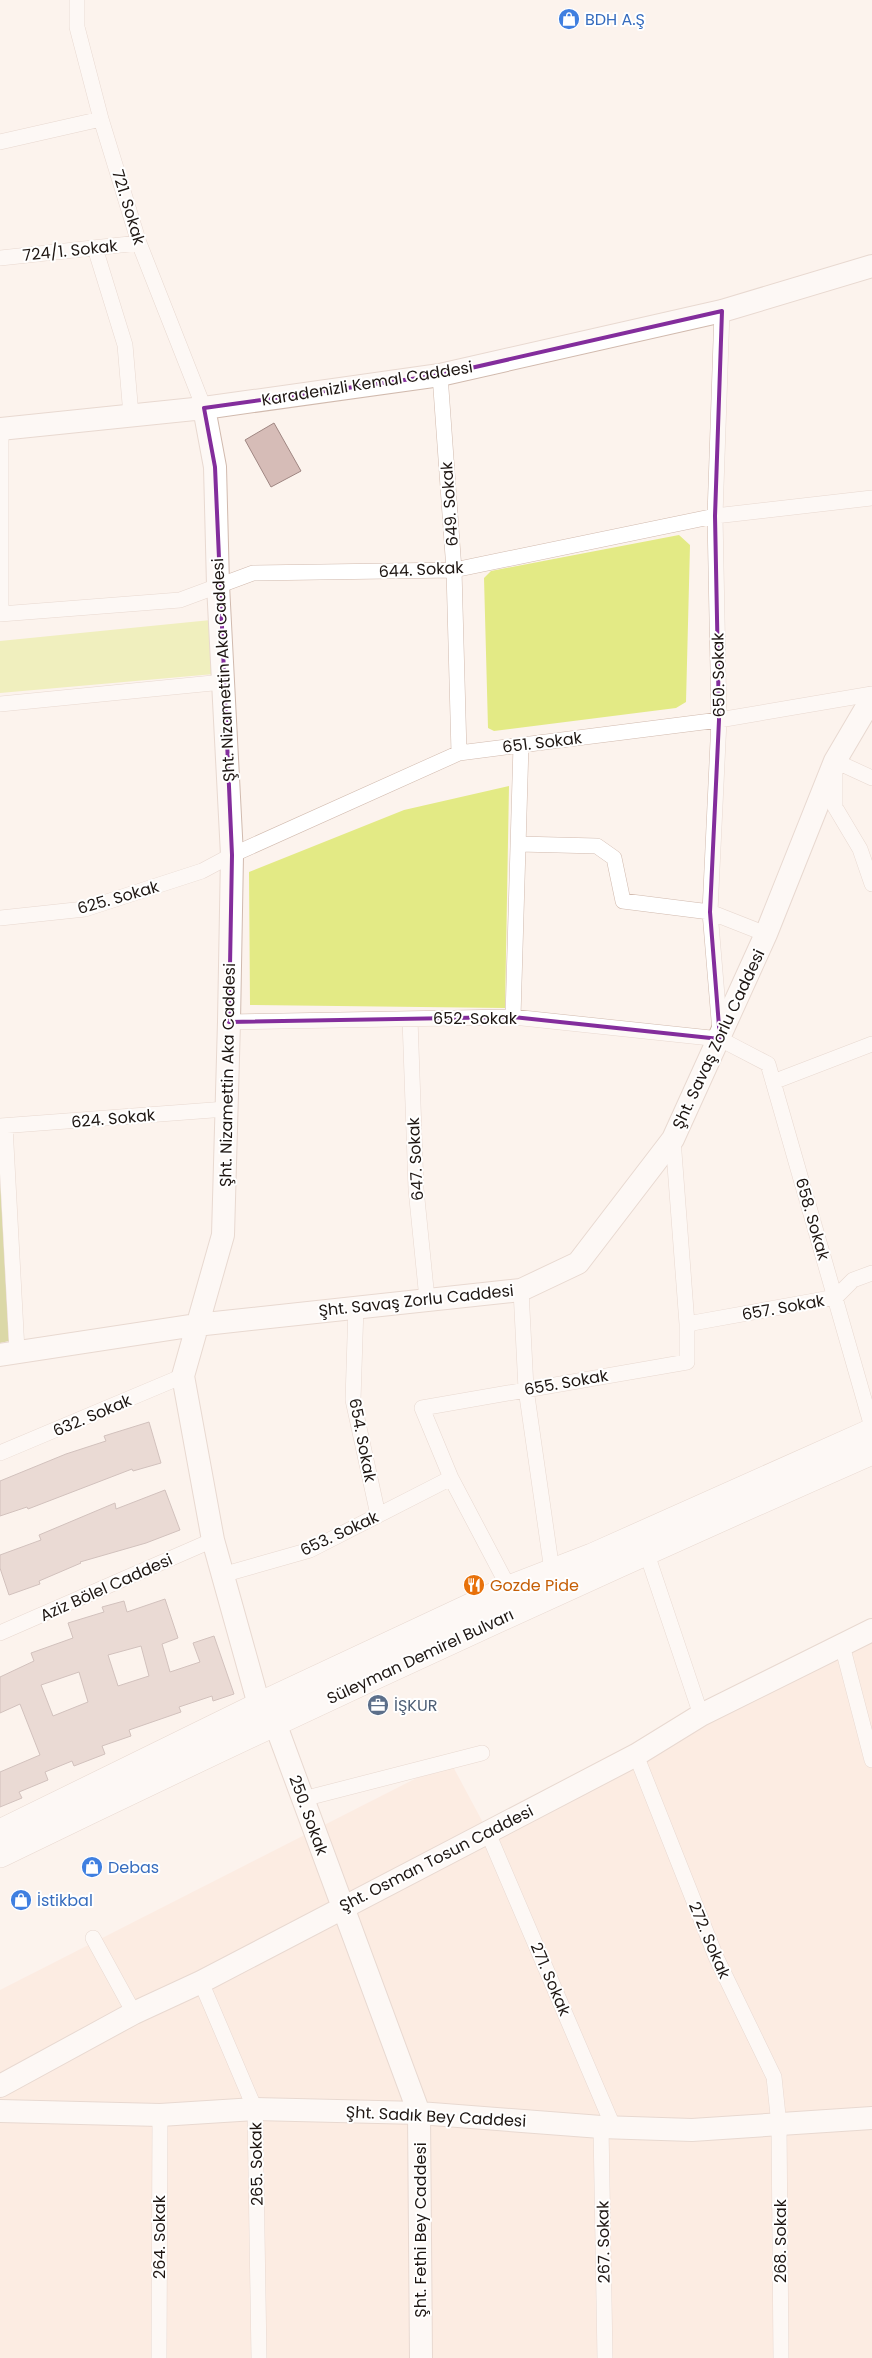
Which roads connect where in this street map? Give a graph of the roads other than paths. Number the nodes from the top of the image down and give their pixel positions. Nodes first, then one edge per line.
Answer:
1 (77, 0) edge
2 (102, 119) junction
3 (0, 142) edge
4 (139, 243) junction
5 (95, 248) junction
6 (0, 258) edge
7 (872, 266) edge
8 (722, 311) junction
9 (440, 375) junction
10 (204, 408) junction
11 (130, 415) junction
12 (1, 428) edge
13 (872, 498) edge
14 (715, 516) junction
15 (454, 570) junction
16 (218, 585) junction
17 (1, 614) edge
18 (224, 682) junction
19 (872, 694) edge
20 (872, 698) edge
21 (0, 704) edge
22 (719, 720) junction
23 (521, 744) junction
24 (459, 753) junction
25 (835, 761) junction
26 (872, 778) edge
27 (519, 844) junction
28 (232, 855) junction
29 (872, 884) edge
30 (710, 912) junction
31 (0, 918) edge
32 (766, 934) junction
33 (513, 1017) junction
34 (410, 1019) junction
35 (229, 1022) junction
36 (720, 1039) junction
37 (872, 1044) edge
38 (773, 1082) junction
39 (226, 1108) junction
40 (3, 1126) edge
41 (673, 1139) junction
42 (872, 1273) edge
43 (521, 1290) junction
44 (836, 1298) junction
45 (428, 1299) junction
46 (356, 1306) junction
47 (686, 1324) junction
48 (196, 1325) junction
49 (8, 1353) edge
50 (183, 1376) junction
51 (526, 1389) junction
52 (872, 1426) edge
53 (872, 1431) edge
54 (0, 1452) edge
55 (872, 1452) edge
56 (451, 1478) junction
57 (378, 1514) junction
58 (213, 1540) junction
59 (646, 1551) junction
60 (552, 1571) junction
61 (222, 1575) junction
62 (508, 1588) junction
63 (872, 1630) edge
64 (0, 1633) edge
65 (842, 1646) junction
66 (267, 1714) junction
67 (701, 1715) junction
68 (482, 1753) dead end
69 (636, 1755) junction
70 (872, 1760) edge
71 (303, 1799) junction
72 (0, 1832) edge
73 (488, 1832) junction
74 (0, 1855) edge
75 (342, 1906) junction
76 (93, 1938) dead end
77 (201, 1982) junction
78 (134, 2013) junction
79 (1, 2082) edge
80 (255, 2109) junction
81 (0, 2112) edge
82 (419, 2113) junction
83 (160, 2115) junction
84 (872, 2118) edge
85 (780, 2124) junction
86 (607, 2127) junction
87 (158, 2358) edge
88 (259, 2358) edge
89 (421, 2358) edge
90 (604, 2358) edge
91 (781, 2358) edge

1 - 2 street, 721. Sokak
2 - 3 street
2 - 4 street, 721. Sokak
4 - 5 street, 724/1. Sokak
4 - 10 street, 721. Sokak
5 - 6 street, 724/1. Sokak
5 - 11 street
7 - 8 street, Karadenizli Kemal Caddesi
8 - 9 street, Karadenizli Kemal Caddesi
8 - 14 street, 650. Sokak
9 - 10 street, Karadenizli Kemal Caddesi
9 - 15 street, 649. Sokak
10 - 11 street, Karadenizli Kemal Caddesi
10 - 16 street, Şht. Nizamettin Aka Caddesi
11 - 12 street, Karadenizli Kemal Caddesi
12 - 17 street
13 - 14 street, 644. Sokak
14 - 15 street, 644. Sokak
14 - 22 street, 650. Sokak
15 - 16 street, 644. Sokak
15 - 24 street, 649. Sokak
16 - 17 street, 644. Sokak
16 - 18 street, Şht. Nizamettin Aka Caddesi
18 - 21 street
18 - 28 street, Şht. Nizamettin Aka Caddesi
19 - 22 street, 651. Sokak
20 - 25 street, Şht. Savaş Zorlu Caddesi
22 - 23 street, 651. Sokak
22 - 30 street, 650. Sokak
23 - 24 street, 651. Sokak
23 - 27 street
24 - 28 street, 651. Sokak
25 - 26 street
25 - 29 street
25 - 32 street, Şht. Savaş Zorlu Caddesi
27 - 30 street
27 - 33 street
28 - 31 street, 625. Sokak
28 - 35 street, Şht. Nizamettin Aka Caddesi
30 - 32 street
30 - 36 street, 650. Sokak
32 - 36 street, Şht. Savaş Zorlu Caddesi
33 - 34 street, 652. Sokak
33 - 36 street, 652. Sokak
34 - 35 street, 652. Sokak
34 - 45 street, 647. Sokak
35 - 39 street, Şht. Nizamettin Aka Caddesi
36 - 38 street, 658. Sokak
36 - 41 street, Şht. Savaş Zorlu Caddesi
37 - 38 street
38 - 44 street, 658. Sokak
39 - 40 street, 624. Sokak
39 - 48 street, Şht. Nizamettin Aka Caddesi
40 - 49 street
41 - 43 street, Şht. Savaş Zorlu Caddesi
41 - 47 street, 655. Sokak
42 - 44 street, 657. Sokak
43 - 45 street, Şht. Savaş Zorlu Caddesi
43 - 51 street
44 - 47 street, 657. Sokak
44 - 52 street, 658. Sokak
45 - 46 street, Şht. Savaş Zorlu Caddesi
46 - 48 street, Şht. Savaş Zorlu Caddesi
46 - 57 street, 654. Sokak
47 - 51 street, 655. Sokak
48 - 49 street, Şht. Savaş Zorlu Caddesi
48 - 50 street, Şht. Nizamettin Aka Caddesi
50 - 54 street, 632. Sokak
50 - 58 street, Şht. Nizamettin Aka Caddesi
51 - 56 street, 655. Sokak
51 - 60 street
53 - 60 main road, Süleyman Demirel Bulvarı
55 - 59 main road, Süleyman Demirel Bulvarı
56 - 57 street, 653. Sokak
56 - 62 street, 655. Sokak
57 - 61 street, 653. Sokak
58 - 61 street, Şht. Nizamettin Aka Caddesi
58 - 64 street, Aziz Bölel Caddesi
59 - 66 main road, Süleyman Demirel Bulvarı
59 - 67 street
60 - 62 main road, Süleyman Demirel Bulvarı
61 - 66 street, Şht. Nizamettin Aka Caddesi
62 - 66 main road, Süleyman Demirel Bulvarı
63 - 65 street, Şht. Osman Tosun Caddesi
65 - 67 street, Şht. Osman Tosun Caddesi
65 - 70 street
66 - 71 street, 250. Sokak
66 - 72 main road, Süleyman Demirel Bulvarı
66 - 74 main road, Süleyman Demirel Bulvarı
67 - 69 street, Şht. Osman Tosun Caddesi
68 - 71 street
69 - 73 street, Şht. Osman Tosun Caddesi
69 - 85 street, 272. Sokak
71 - 75 street, 250. Sokak
73 - 75 street, Şht. Osman Tosun Caddesi
73 - 86 street, 271. Sokak
75 - 77 street, Şht. Osman Tosun Caddesi
75 - 82 street, Şht. Fethi Bey Caddesi
76 - 78 street
77 - 78 street, Şht. Osman Tosun Caddesi
77 - 80 street, 265. Sokak
78 - 79 street, Şht. Osman Tosun Caddesi
80 - 82 street, Şht. Sadık Bey Caddesi
80 - 83 street, Şht. Sadık Bey Caddesi
80 - 88 street, 265. Sokak
81 - 83 street, Şht. Sadık Bey Caddesi
82 - 86 street, Şht. Sadık Bey Caddesi
82 - 89 street, Şht. Fethi Bey Caddesi
83 - 87 street, 264. Sokak
84 - 85 street, Şht. Sadık Bey Caddesi
85 - 86 street, Şht. Sadık Bey Caddesi
85 - 91 street, 268. Sokak
86 - 90 street, 267. Sokak

